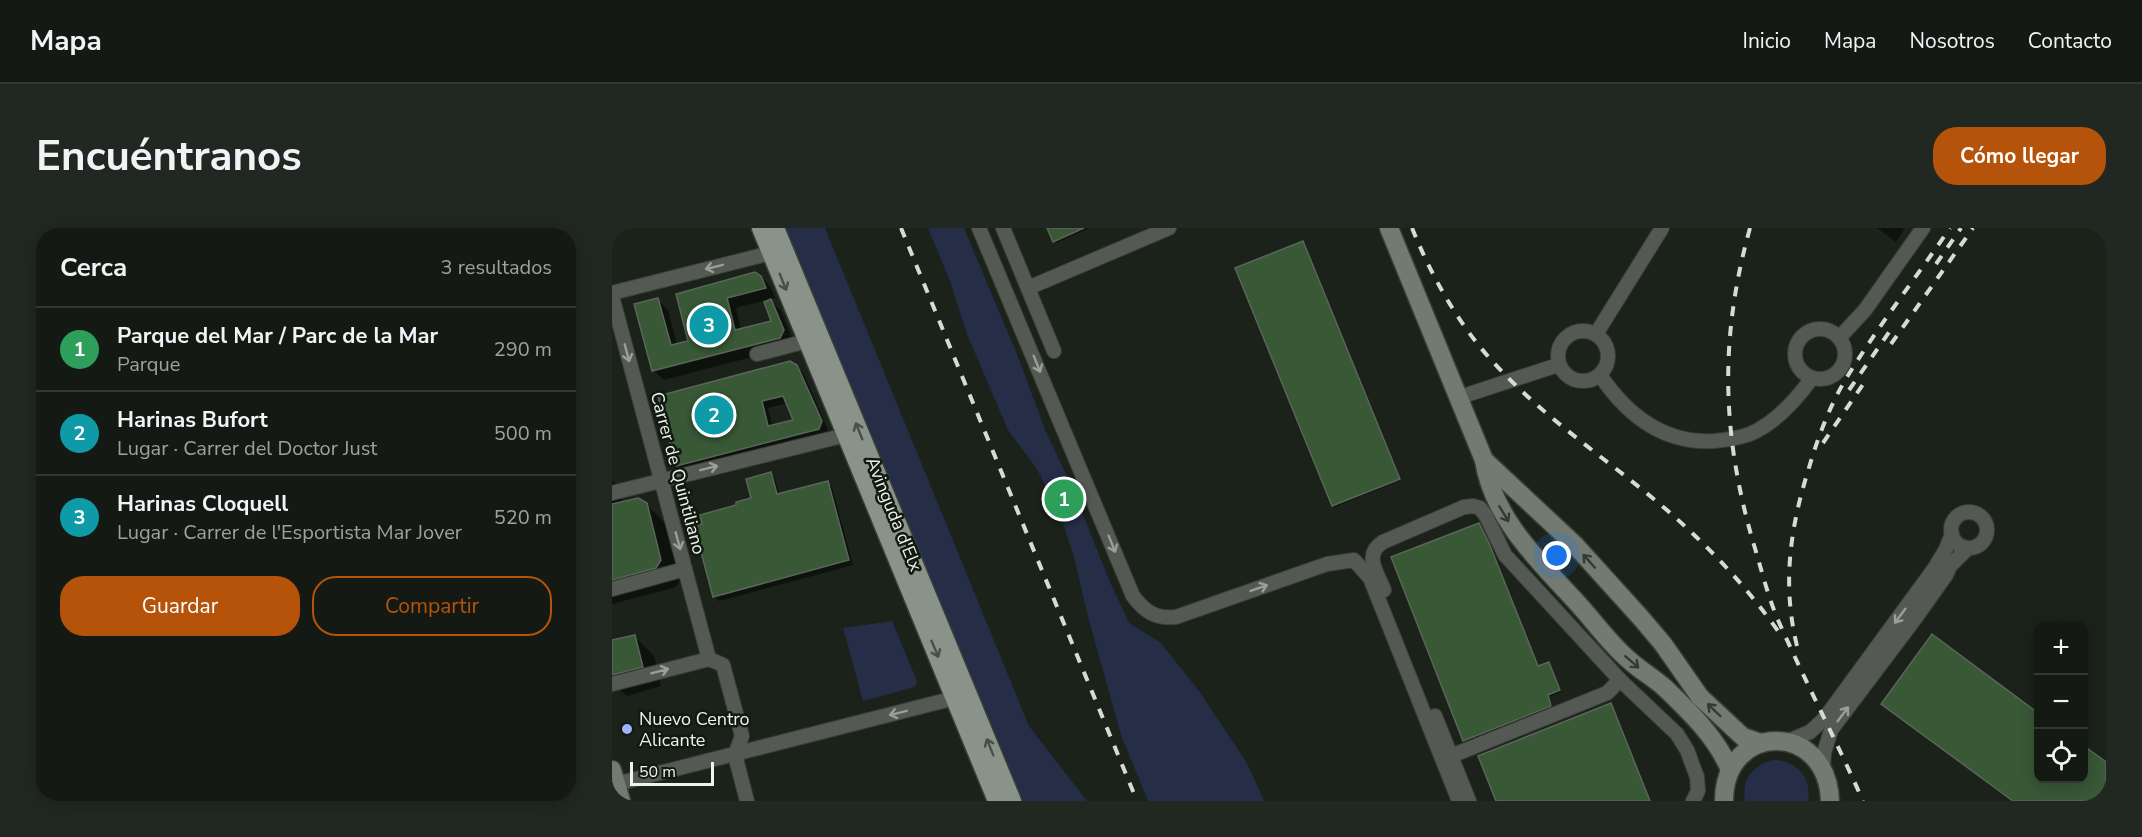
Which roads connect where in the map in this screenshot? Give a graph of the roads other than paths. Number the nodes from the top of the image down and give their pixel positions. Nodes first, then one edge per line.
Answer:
1 (761, 228) edge
2 (775, 228) edge
3 (979, 228) edge
4 (1003, 228) edge
5 (1169, 228) edge
6 (1389, 228) edge
7 (1662, 228) edge
8 (1923, 228) edge
9 (771, 253) junction
10 (1028, 288) junction
11 (612, 295) edge
12 (1596, 334) junction
13 (1839, 338) junction
14 (807, 341) junction
15 (1054, 351) dead end
16 (757, 354) dead end
17 (1558, 365) junction
18 (1600, 375) junction
19 (1812, 378) junction
20 (1457, 398) junction
21 (846, 435) junction
22 (1484, 460) junction
23 (661, 479) junction
24 (612, 493) edge
25 (1952, 534) junction
26 (1968, 548) junction
27 (685, 569) junction
28 (612, 589) edge
29 (709, 659) junction
30 (1620, 680) junction
31 (612, 684) edge
32 (955, 698) junction
33 (1786, 742) junction
34 (1761, 743) junction
35 (735, 754) junction
36 (1451, 756) junction
37 (1823, 767) junction
38 (1730, 770) junction
39 (616, 785) edge
40 (747, 801) edge
41 (997, 801) edge
42 (1012, 801) edge
43 (1459, 801) edge
44 (1469, 801) edge
45 (1693, 801) edge
46 (1724, 801) edge
47 (1830, 801) edge

1 - 9 main road, Avinguda d'Elx
42 -> 2 main road, Avinguda d'Elx
3 -> 43 street
4 - 10 street
5 - 10 street
6 - 20 street
7 - 12 street
8 - 13 street
9 -> 11 street
9 -> 14 main road, Avinguda d'Elx
10 - 15 street
11 -> 23 street, Carrer de Quintiliano
12 - 17 street
12 - 18 street
13 - 19 street
13 - 19 street
14 - 16 street
14 - 21 main road, Avinguda d'Elx
17 - 18 street
17 - 20 street
18 - 19 street
20 - 22 street
23 -> 21 street
21 -> 32 main road, Avinguda d'Elx
34 -> 22 street
22 -> 38 street
23 - 24 street
23 -> 27 street, Carrer de Quintiliano
25 - 26 street
25 - 26 street
25 -> 33 street
37 -> 26 street
27 - 28 street
27 - 29 street, Carrer de Quintiliano
31 -> 29 street
29 - 35 street
30 - 36 street
30 - 36 street
30 - 45 street
32 -> 35 street
32 - 41 main road, Avinguda d'Elx
33 - 34 street
33 - 37 street
34 - 38 street
35 - 39 street
35 - 40 street
36 - 44 street
37 - 47 street
38 - 46 street

